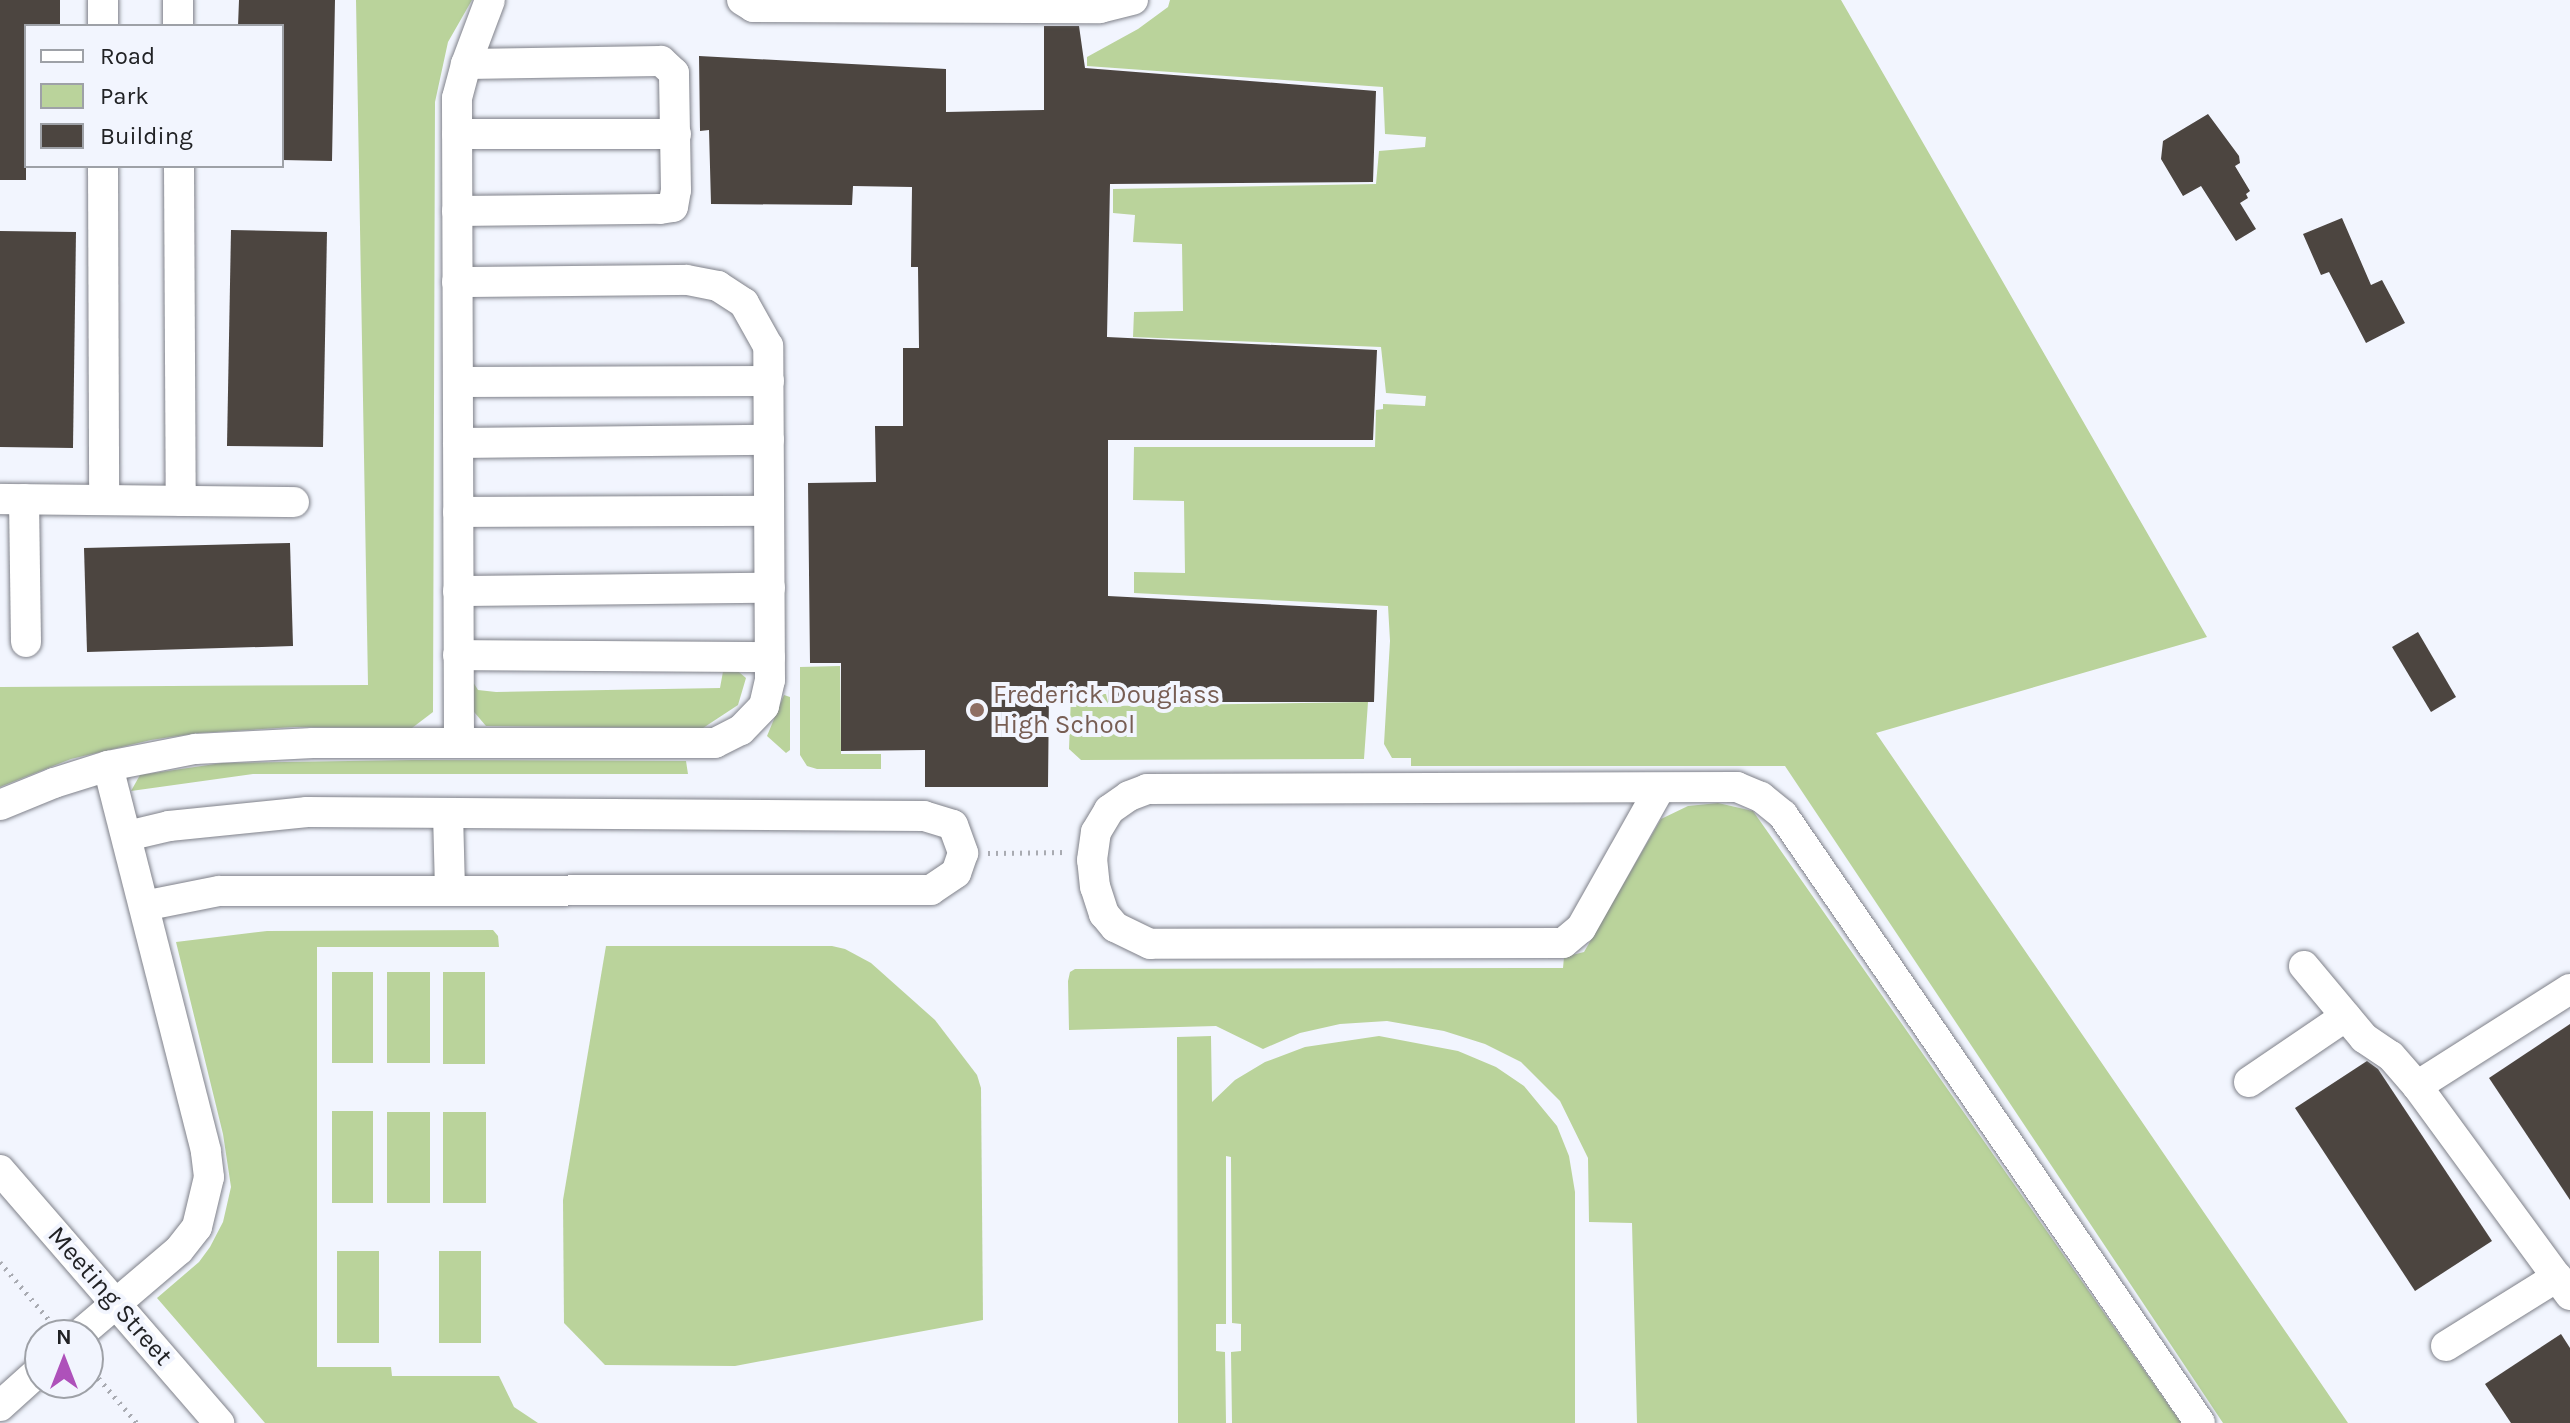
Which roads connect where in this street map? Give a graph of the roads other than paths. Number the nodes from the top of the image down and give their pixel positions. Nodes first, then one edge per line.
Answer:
1 (103, 0) edge
2 (178, 0) edge
3 (490, 0) edge
4 (742, 0) edge
5 (1133, 0) edge
6 (103, 24) edge
7 (178, 24) edge
8 (466, 64) junction
9 (457, 134) junction
10 (676, 134) junction
11 (103, 168) edge
12 (179, 168) edge
13 (457, 211) junction
14 (457, 282) junction
15 (769, 381) junction
16 (458, 382) junction
17 (769, 440) junction
18 (458, 443) junction
19 (12, 499) edge
20 (104, 500) junction
21 (181, 501) junction
22 (294, 502) dead end
23 (769, 511) junction
24 (458, 512) junction
25 (770, 588) junction
26 (458, 591) junction
27 (26, 642) dead end
28 (458, 655) junction
29 (770, 657) junction
30 (459, 743) junction
31 (108, 766) junction
32 (1660, 788) junction
33 (0, 805) edge
34 (448, 813) junction
35 (127, 836) junction
36 (450, 891) junction
37 (144, 906) junction
38 (2304, 966) dead end
39 (2570, 989) edge
40 (2346, 1016) junction
41 (2249, 1082) dead end
42 (2417, 1086) junction
43 (0, 1170) edge
44 (2563, 1286) edge
45 (117, 1301) junction
46 (89, 1319) edge
47 (2446, 1346) dead end
48 (24, 1384) edge
49 (0, 1406) edge
50 (219, 1423) edge
51 (2200, 1423) edge

1 - 6 street
2 - 7 street
3 - 8 street
4 - 5 street
8 - 9 street
8 - 10 street
9 - 10 street
9 - 13 street
10 - 13 street
11 - 20 street
12 - 21 street
13 - 14 street
14 - 15 street
14 - 16 street
15 - 16 street
15 - 17 street
16 - 18 street
17 - 18 street
17 - 23 street
18 - 24 street
19 - 20 street
19 - 27 street
20 - 21 street
21 - 22 street
23 - 24 street
23 - 25 street
24 - 26 street
25 - 26 street
25 - 29 street
26 - 28 street
28 - 29 street
28 - 30 street
29 - 30 street
30 - 31 street
31 - 33 street
31 - 35 street
32 - 32 street
32 - 51 street
34 - 35 street
34 - 36 street
34 - 36 street
35 - 37 street
36 - 37 street
37 - 45 street
38 - 40 street
39 - 42 street
40 - 41 street
40 - 42 street
42 - 44 street
43 - 45 street, Meeting Street
44 - 47 street
45 - 46 street
45 - 50 street, Meeting Street
48 - 49 street

